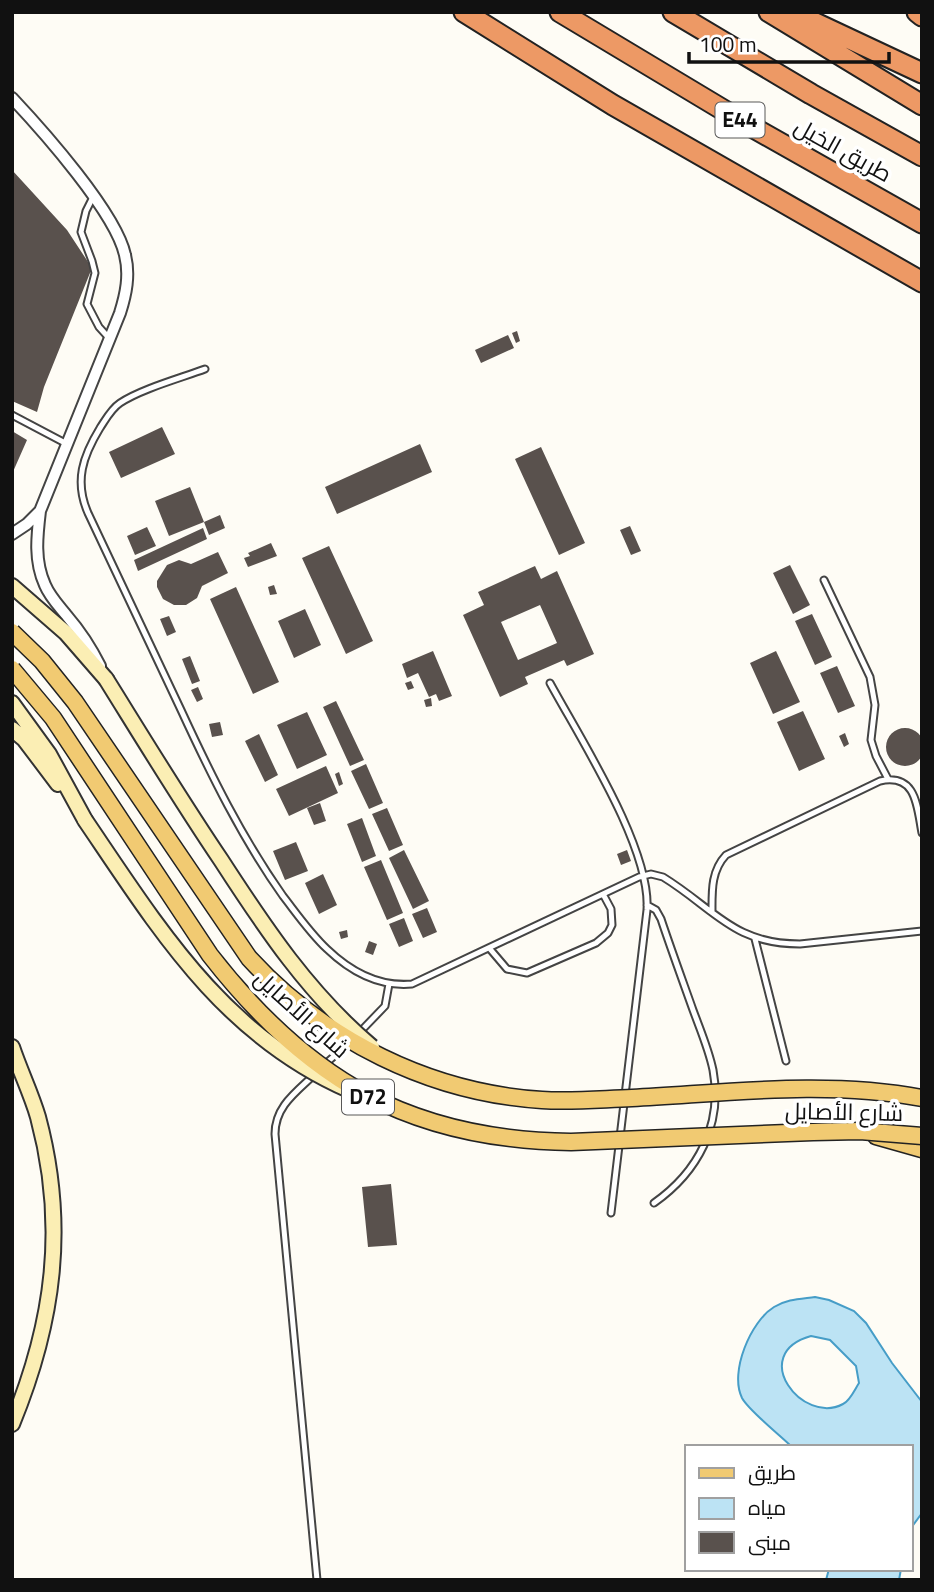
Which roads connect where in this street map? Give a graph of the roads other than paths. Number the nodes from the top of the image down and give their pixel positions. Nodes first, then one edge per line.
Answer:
1 (464, 12) edge
2 (560, 12) edge
3 (673, 12) edge
4 (769, 12) edge
5 (792, 12) edge
6 (917, 12) edge
7 (922, 16) edge
8 (922, 73) edge
9 (13, 101) edge
10 (922, 105) edge
11 (922, 156) edge
12 (93, 198) junction
13 (922, 223) edge
14 (922, 282) edge
15 (110, 338) junction
16 (205, 369) dead end
17 (12, 415) edge
18 (67, 444) junction
19 (40, 510) junction
20 (12, 534) edge
21 (824, 580) dead end
22 (12, 586) edge
23 (12, 632) edge
24 (12, 669) edge
25 (106, 679) junction
26 (550, 683) dead end
27 (12, 703) edge
28 (12, 729) edge
29 (888, 779) junction
30 (85, 820) junction
31 (922, 833) edge
32 (644, 875) junction
33 (603, 894) junction
34 (647, 905) junction
35 (712, 912) junction
36 (922, 931) edge
37 (755, 939) junction
38 (490, 948) junction
39 (389, 984) junction
40 (12, 1047) edge
41 (386, 1059) junction
42 (786, 1061) dead end
43 (922, 1098) edge
44 (371, 1099) junction
45 (860, 1131) junction
46 (922, 1136) edge
47 (922, 1149) edge
48 (654, 1203) dead end
49 (611, 1213) dead end
50 (12, 1424) edge
51 (317, 1580) edge

1 - 14 highway
2 - 13 highway, طريق الخيل / E44
3 - 11 highway, طريق الخيل / E44
4 - 10 highway
5 - 8 highway
6 - 7 highway
9 - 12 street
12 - 15 street
12 - 15 lane
15 - 18 street
16 - 39 lane
17 - 18 lane
18 - 19 street
19 - 20 street
19 - 25 street
21 - 29 lane
22 - 25 street
23 - 41 main road, شارع الأصايل / D72, bridge
24 - 44 main road, شارع الأصايل / D72, bridge
25 - 41 street, bridge
26 - 32 lane
27 - 30 street
28 - 30 street
29 - 31 lane
29 - 35 lane
30 - 44 street, bridge
32 - 33 lane
32 - 34 lane
32 - 35 lane
33 - 38 lane
33 - 38 lane
34 - 48 lane
34 - 49 lane
35 - 37 lane
36 - 37 lane
37 - 42 lane
38 - 39 lane
39 - 51 lane
40 - 50 street
41 - 43 main road, شارع الأصايل / D72, bridge
44 - 45 main road, شارع الأصايل / D72, bridge
45 - 46 main road, شارع الأصايل / D72, bridge
45 - 47 main road, bridge

